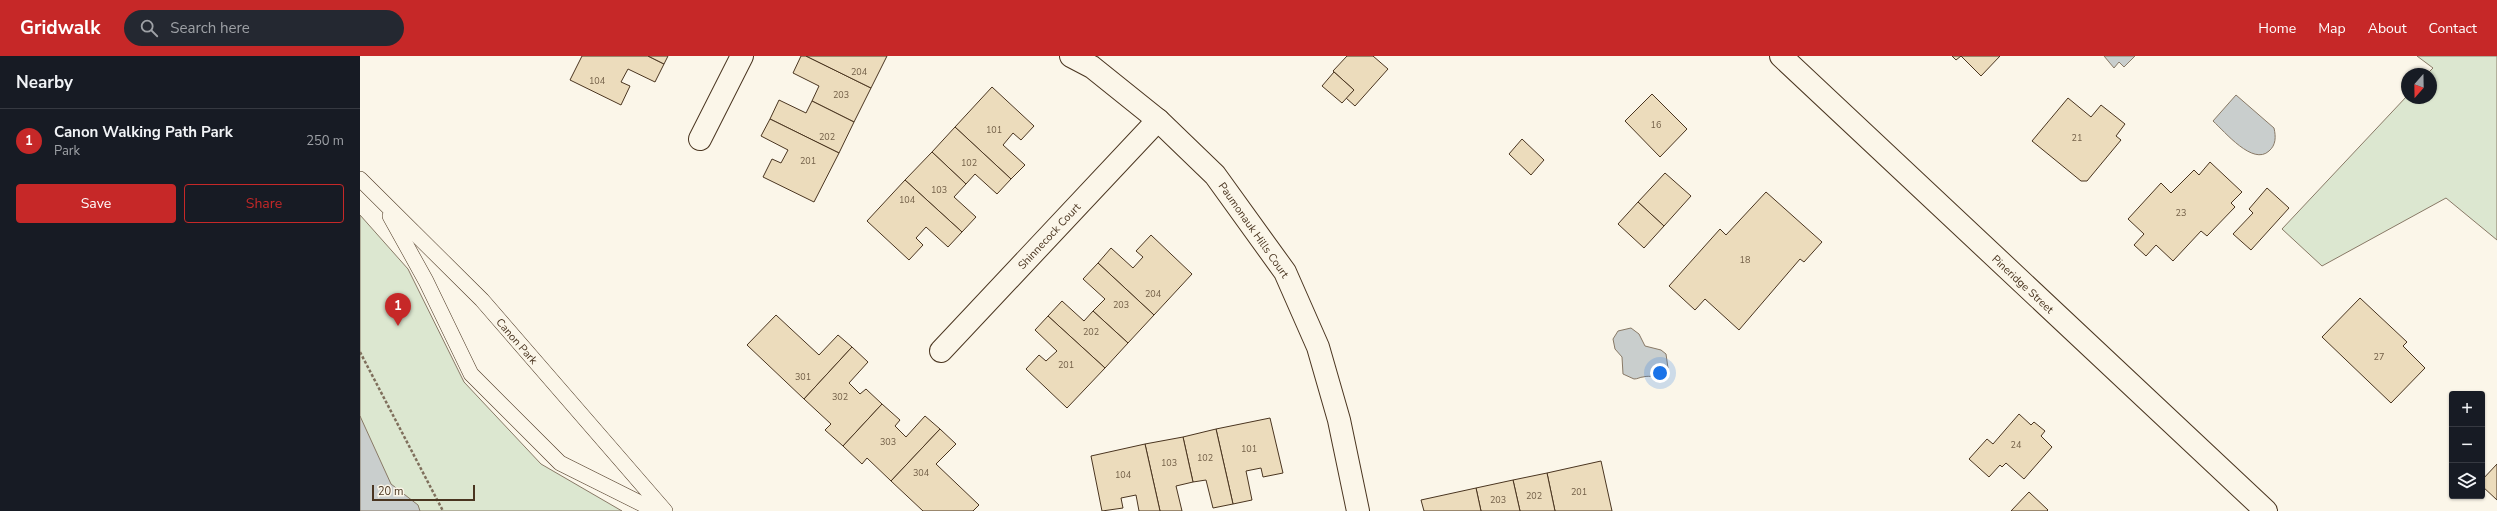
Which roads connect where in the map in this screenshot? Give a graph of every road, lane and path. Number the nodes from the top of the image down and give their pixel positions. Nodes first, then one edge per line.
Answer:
1 (742, 56) edge
2 (1071, 56) edge
3 (1781, 56) edge
4 (1158, 120) junction
5 (700, 139) dead end
6 (360, 179) edge
7 (382, 202) junction
8 (941, 351) dead end
9 (360, 352) edge
10 (443, 511) edge
11 (656, 511) edge
12 (666, 511) edge
13 (1358, 511) edge
14 (2266, 511) edge

1 - 5 street
2 - 4 street, Paumonauk Hills Court
3 - 14 street, Pineridge Street
4 - 8 street, Shinnecock Court
4 - 13 street, Paumonauk Hills Court
6 - 7 lane, Canon Park
7 - 11 lane
7 - 12 lane, Canon Park
9 - 10 path

